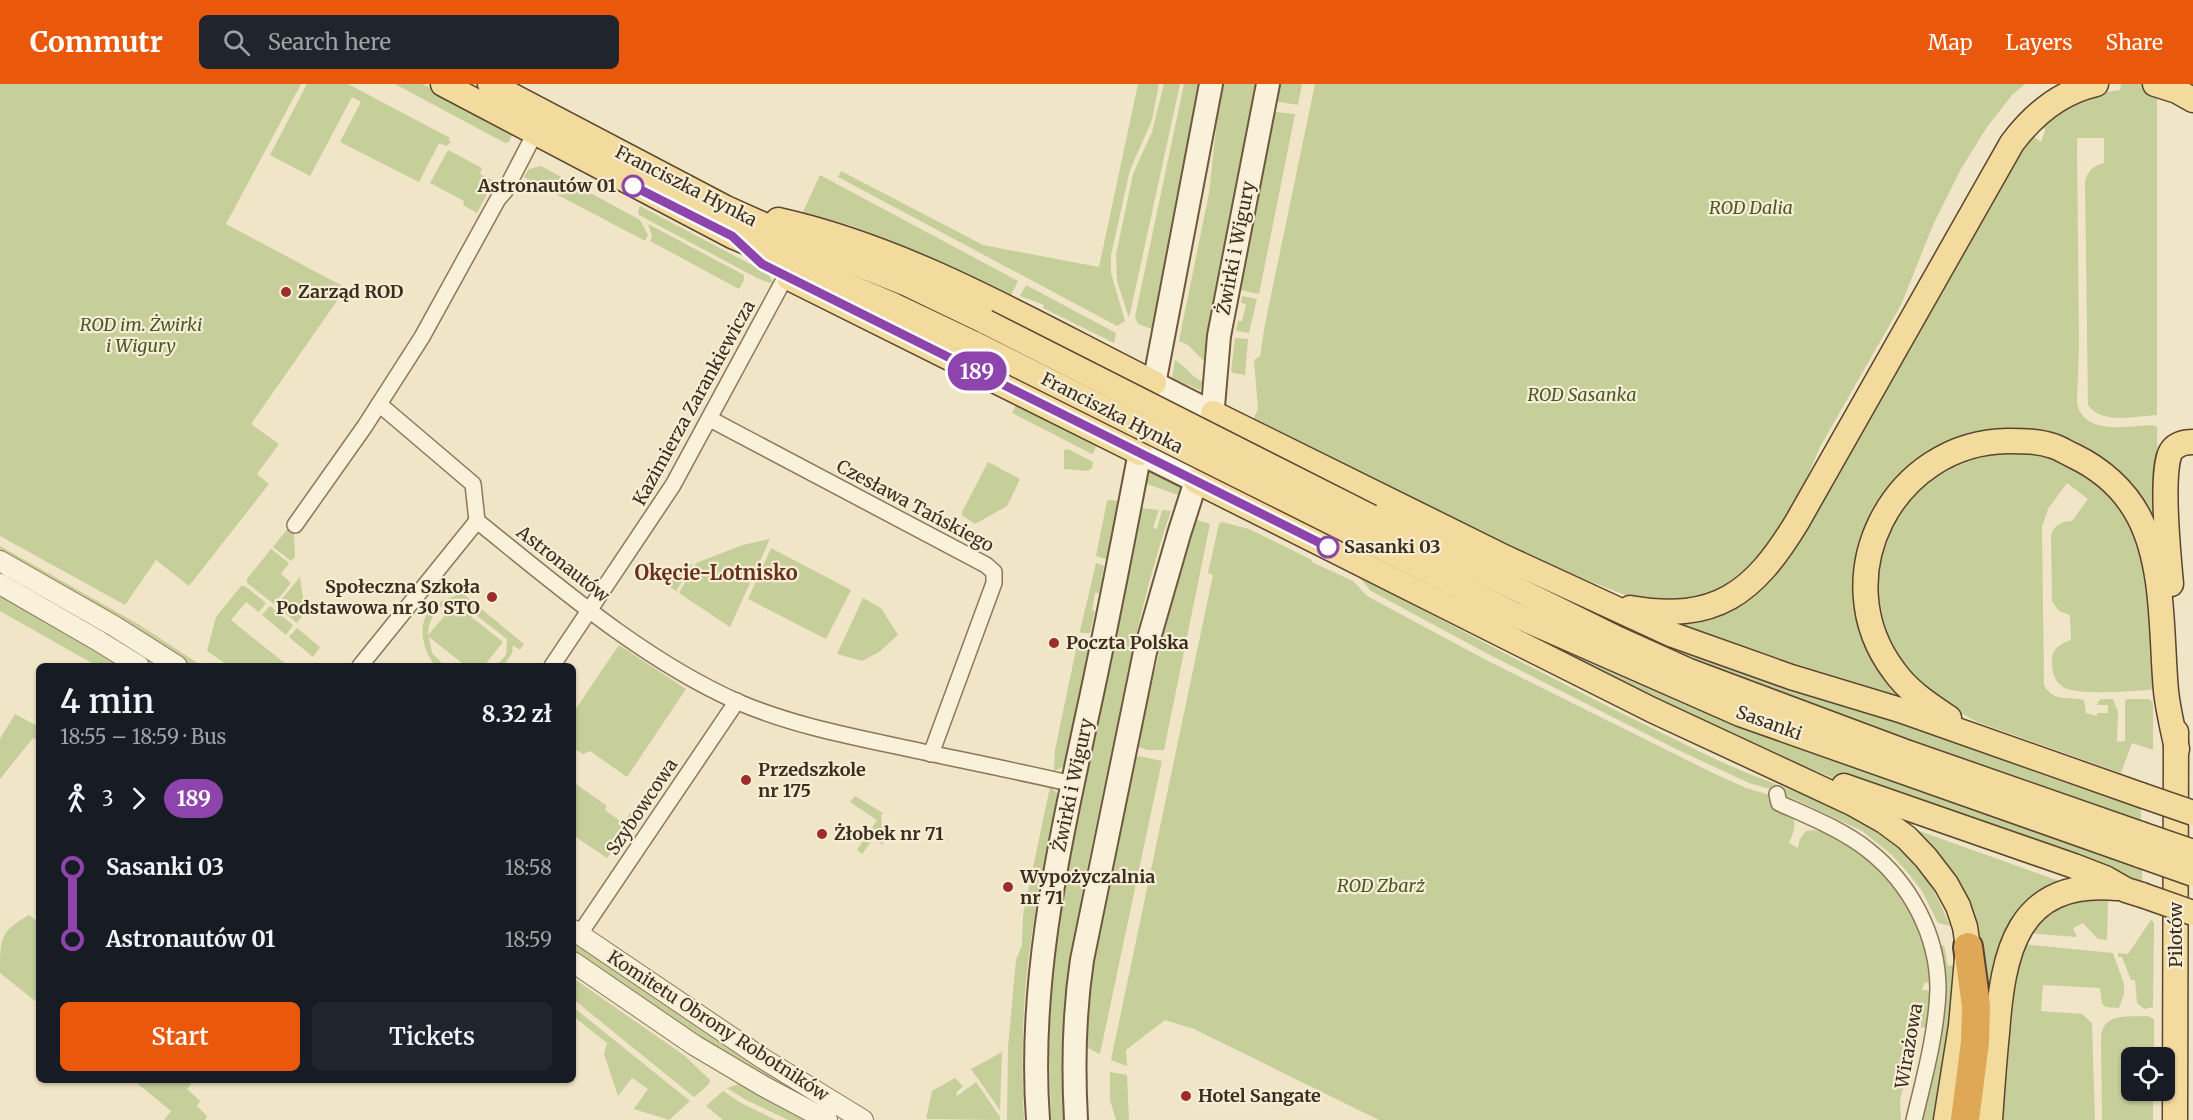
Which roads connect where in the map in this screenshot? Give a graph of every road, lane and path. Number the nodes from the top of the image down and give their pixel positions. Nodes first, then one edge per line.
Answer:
1 (443, 84) edge
2 (490, 84) edge
3 (1212, 84) edge
4 (1268, 84) edge
5 (2096, 84) edge
6 (2155, 84) edge
7 (2193, 100) edge
8 (535, 133) junction
9 (726, 208) junction
10 (732, 236) junction
11 (786, 276) junction
12 (1154, 383) junction
13 (379, 404) junction
14 (1213, 413) junction
15 (710, 419) junction
16 (2193, 442) edge
17 (1140, 453) junction
18 (1196, 481) junction
19 (477, 521) junction
20 (294, 525) dead end
21 (1366, 527) junction
22 (0, 561) edge
23 (0, 584) edge
24 (1602, 602) junction
25 (590, 610) junction
26 (134, 663) edge
27 (172, 663) edge
28 (362, 663) edge
29 (554, 663) edge
30 (737, 701) junction
31 (2177, 749) junction
32 (2018, 751) junction
33 (931, 754) junction
34 (1789, 773) junction
35 (1073, 784) junction
36 (1777, 794) dead end
37 (2193, 813) edge
38 (2142, 845) junction
39 (2193, 852) edge
40 (2193, 874) edge
41 (2134, 892) junction
42 (2193, 913) edge
43 (576, 932) edge
44 (1968, 947) junction
45 (576, 964) edge
46 (827, 1120) edge
47 (863, 1120) edge
48 (1038, 1120) edge
49 (1076, 1120) edge
50 (1914, 1120) edge
51 (1946, 1120) edge
52 (1965, 1120) edge
53 (1990, 1120) edge
54 (2175, 1120) edge

1 - 8 main road, Franciszka Hynka
2 - 9 main road, Franciszka Hynka
3 - 12 main road
4 - 14 main road, Żwirki i Wigury
5 - 24 main road
6 - 7 main road
8 - 10 main road, Franciszka Hynka
8 - 13 street
9 - 12 main road
9 - 21 main road, Franciszka Hynka, bridge
10 - 11 main road
10 - 21 main road, Franciszka Hynka, bridge
11 - 15 street, Kazimierza Zarankiewicza
11 - 17 main road
12 - 14 main road
12 - 17 main road, Żwirki i Wigury
13 - 19 street
13 - 20 street
14 - 18 main road, Żwirki i Wigury
14 - 24 main road
15 - 25 street, Kazimierza Zarankiewicza
15 - 33 street, Czesława Tańskiego
16 - 31 main road
17 - 18 main road
17 - 35 main road, Żwirki i Wigury
18 - 34 main road
18 - 49 main road
19 - 25 street, Astronautów
19 - 28 street
21 - 38 main road, Sasanki
22 - 27 street
23 - 26 street
24 - 32 main road
25 - 29 street, Kazimierza Zarankiewicza
25 - 30 street, Astronautów
30 - 33 street, Astronautów
30 - 43 street, Szybowcowa
31 - 32 main road
31 - 54 main road, Pilotów
32 - 37 main road, bridge
33 - 35 street, Astronautów
34 - 41 main road
34 - 44 main road
35 - 48 main road, Żwirki i Wigury
36 - 50 street, Wirażowa
38 - 39 main road, Sasanki, bridge
38 - 40 main road, Sasanki, bridge
41 - 42 main road, bridge
41 - 53 main road
43 - 47 street, Komitetu Obrony Robotników
44 - 51 main road
44 - 52 highway
45 - 46 street, Komitetu Obrony Robotników

